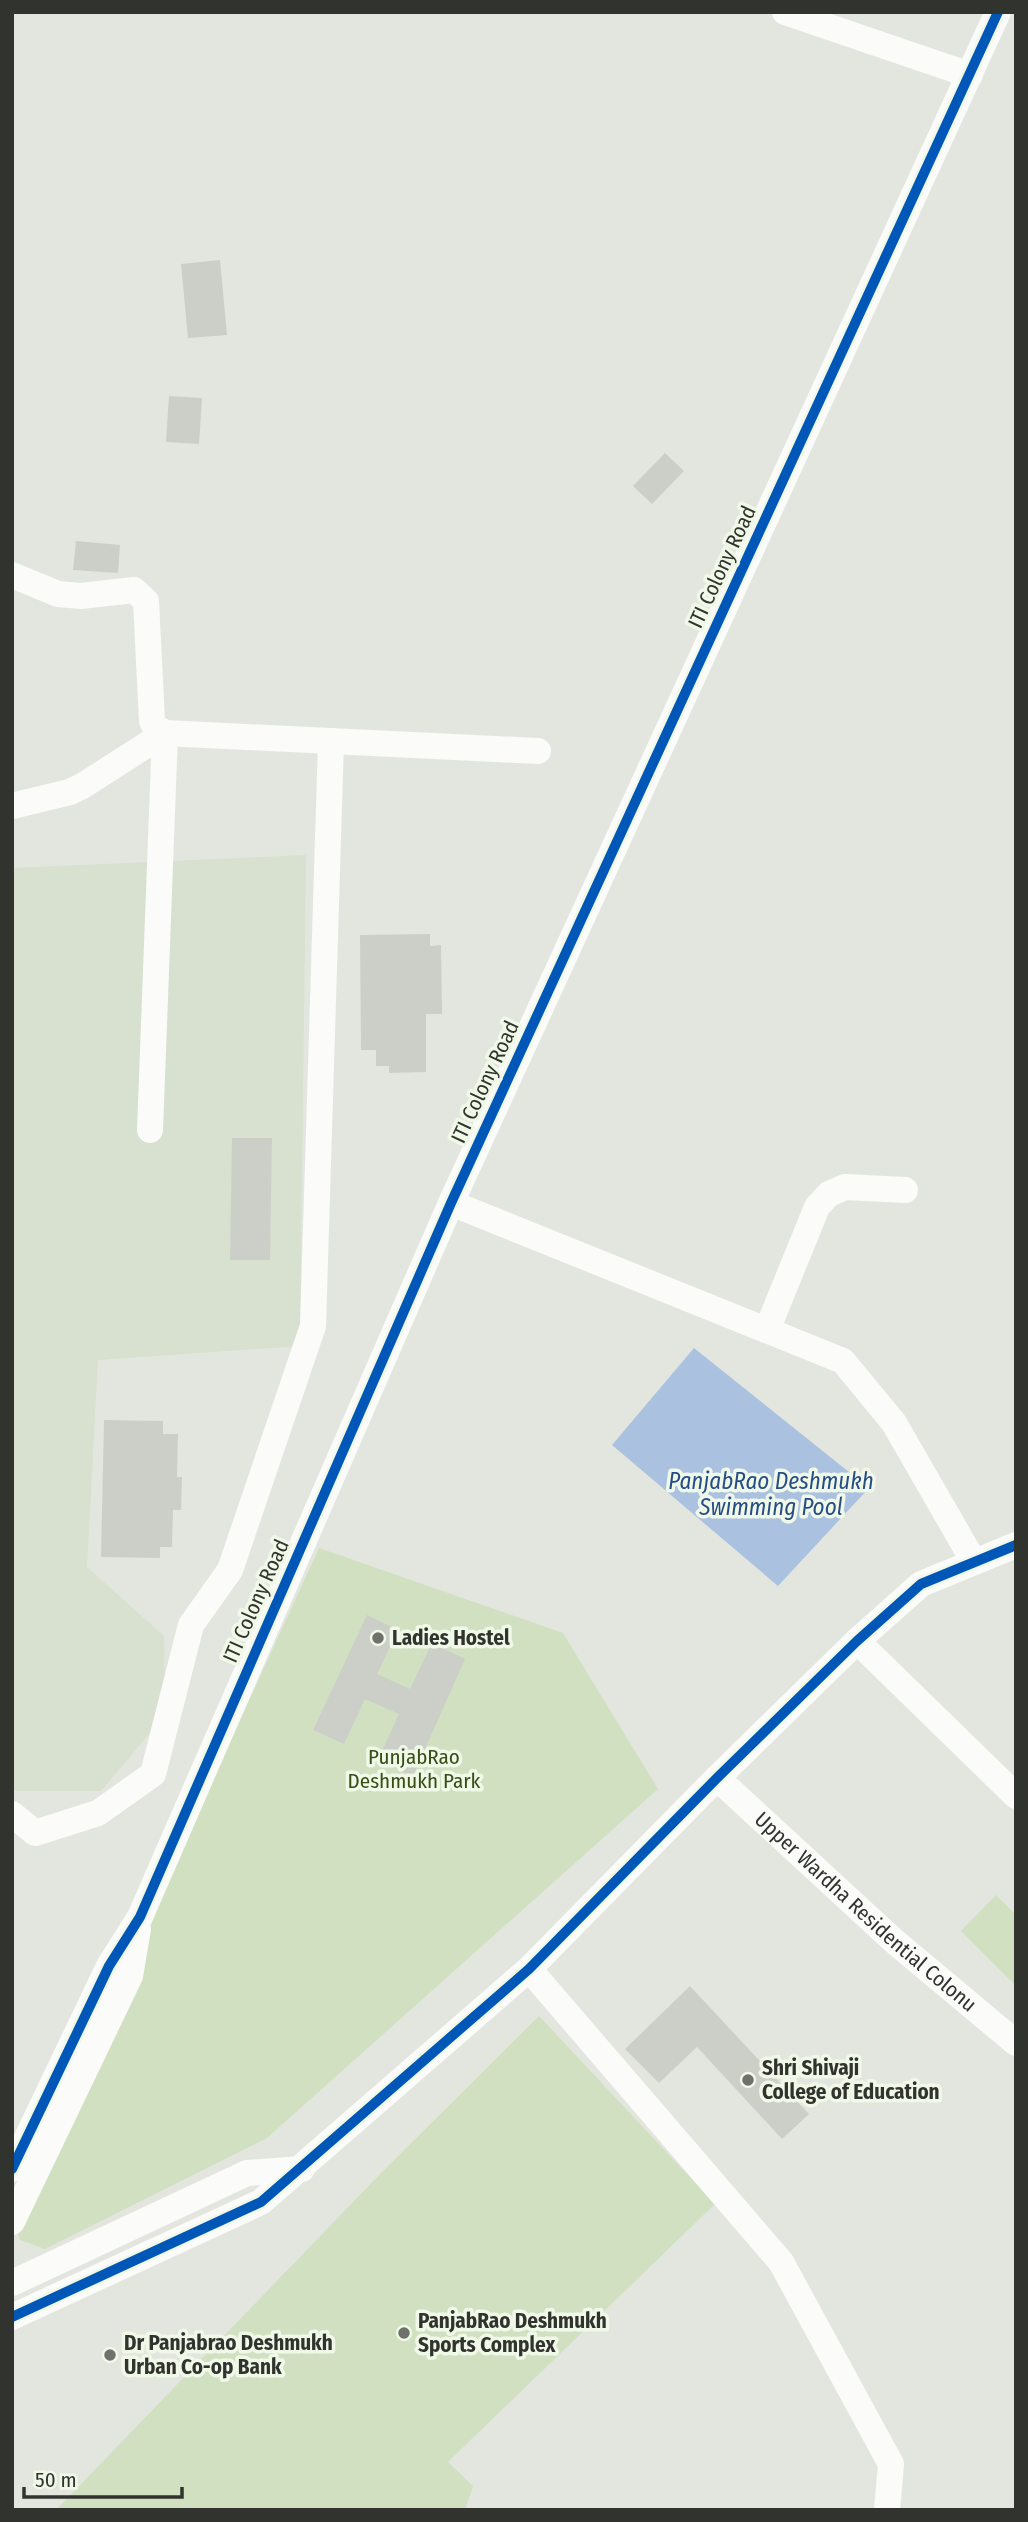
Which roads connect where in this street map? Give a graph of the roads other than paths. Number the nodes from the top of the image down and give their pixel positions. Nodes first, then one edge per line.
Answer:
1 (785, 12) edge
2 (992, 15) edge
3 (970, 75) junction
4 (12, 575) edge
5 (165, 733) junction
6 (331, 741) junction
7 (538, 751) dead end
8 (12, 806) edge
9 (150, 1130) dead end
10 (905, 1190) dead end
11 (451, 1203) junction
12 (767, 1330) junction
13 (1016, 1545) edge
14 (974, 1562) junction
15 (857, 1641) junction
16 (717, 1779) junction
17 (1016, 1796) edge
18 (12, 1814) edge
19 (139, 1917) junction
20 (529, 1969) junction
21 (1016, 2043) edge
22 (12, 2169) edge
23 (302, 2169) junction
24 (12, 2222) edge
25 (12, 2283) edge
26 (12, 2317) edge
27 (887, 2510) edge

1 - 3 street
2 - 3 street, ITI Colony Road
3 - 11 street, ITI Colony Road
4 - 5 street
5 - 6 street
5 - 8 street
5 - 9 street
6 - 7 street
6 - 18 street
10 - 12 street
11 - 12 street
11 - 19 street, ITI Colony Road
12 - 14 street
13 - 14 street
14 - 15 street
15 - 16 street
15 - 17 street
16 - 20 street
16 - 21 street, Upper Wardha Residential Colonu
19 - 22 street, ITI Colony Road
19 - 24 street
20 - 23 street
20 - 27 street
23 - 25 street
23 - 26 street

